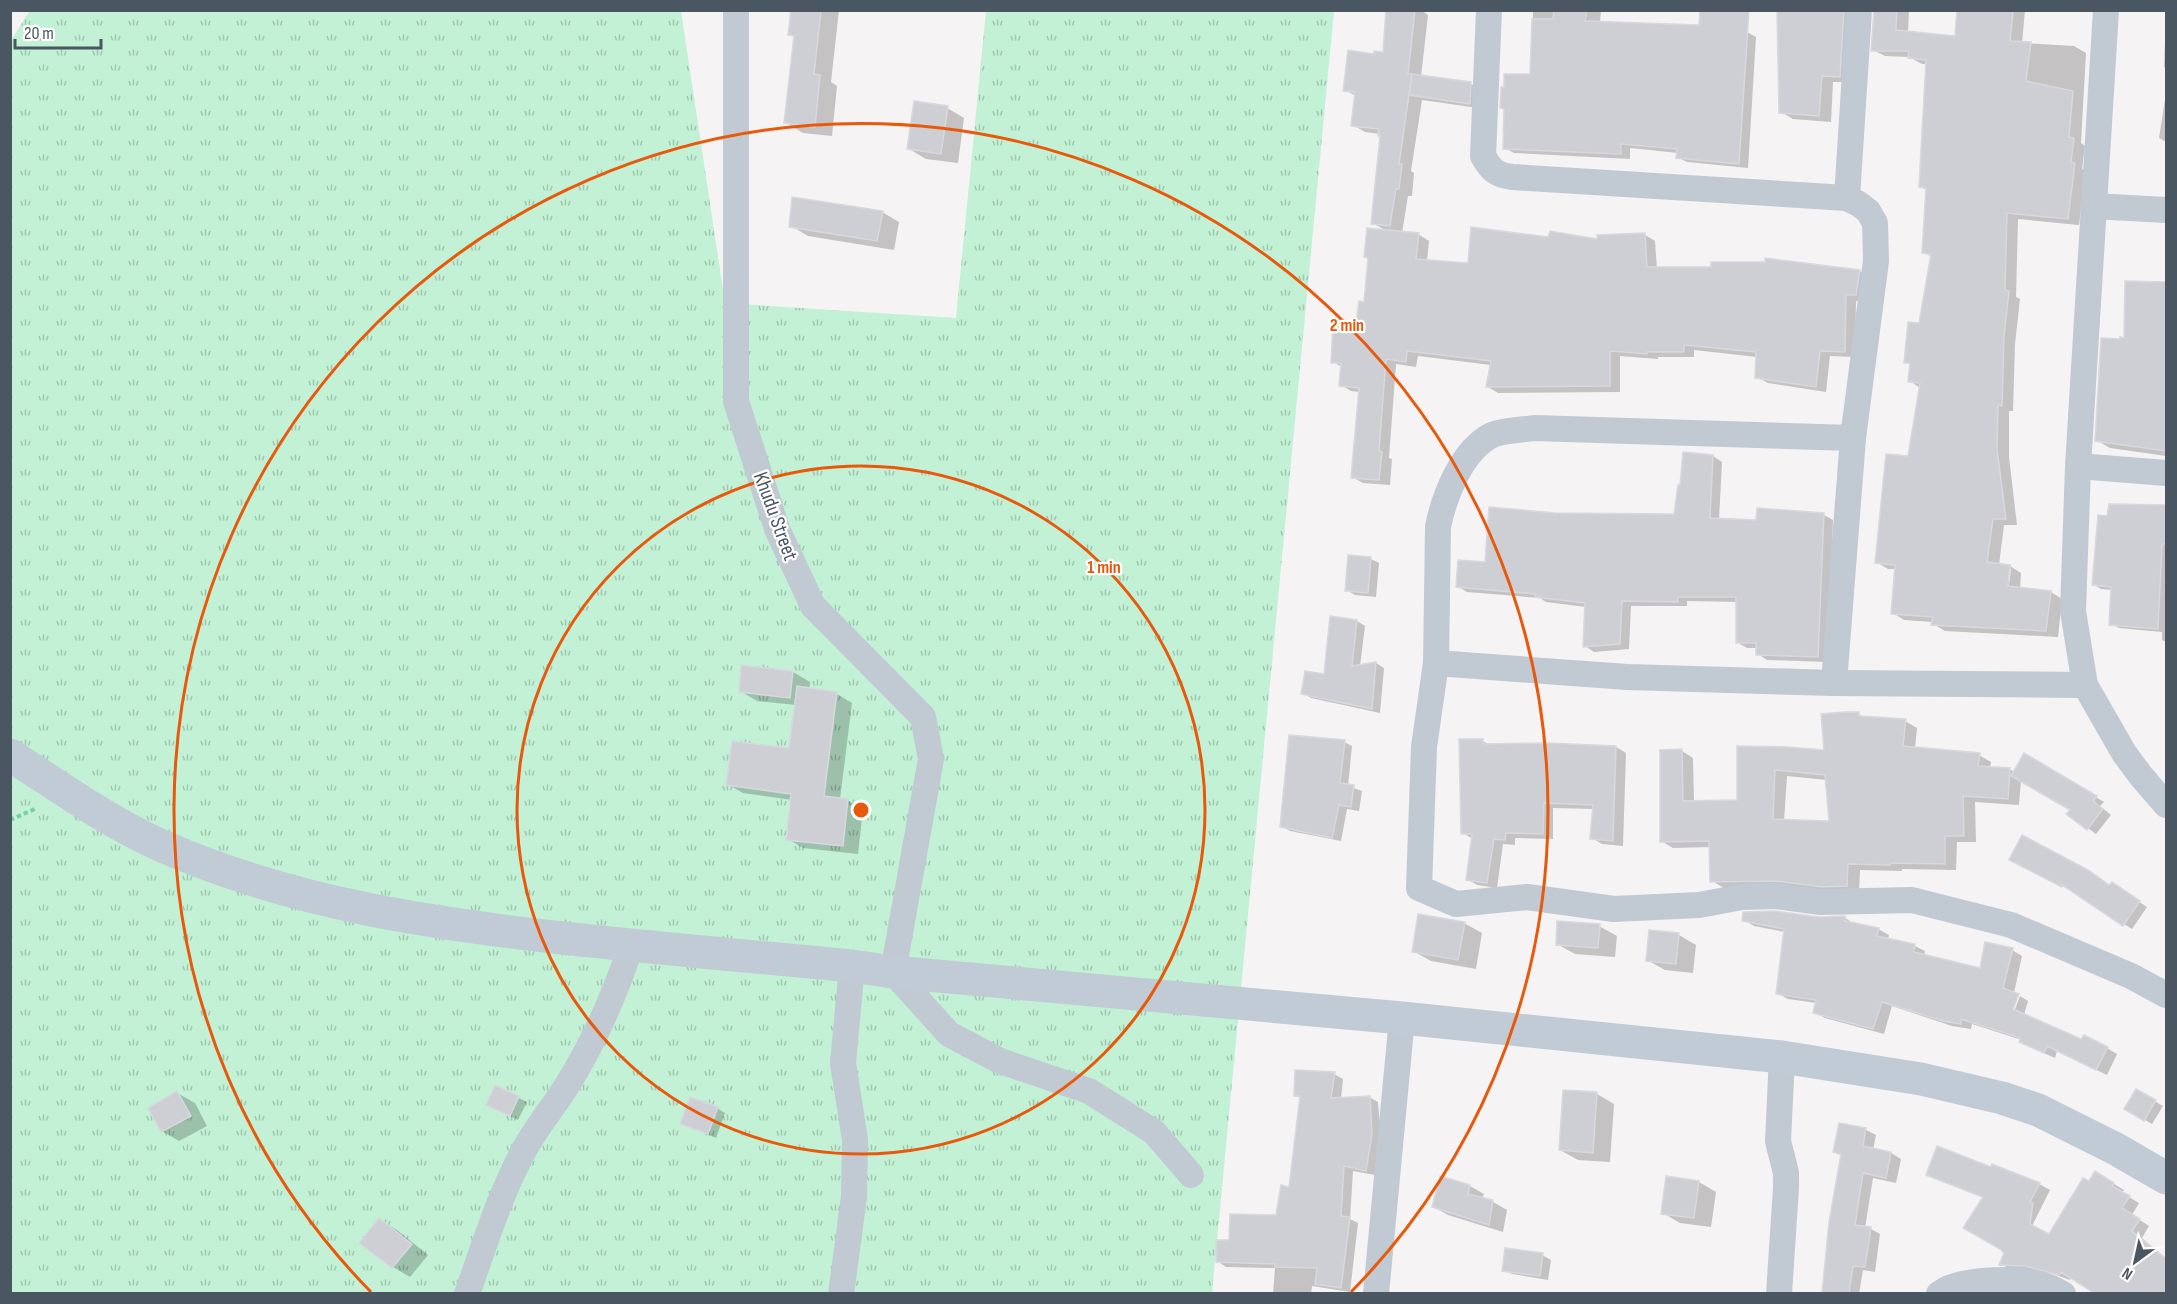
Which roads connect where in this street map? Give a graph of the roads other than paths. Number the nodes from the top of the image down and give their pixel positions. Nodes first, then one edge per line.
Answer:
1 (736, 10) edge
2 (1490, 10) edge
3 (1860, 10) edge
4 (2106, 10) edge
5 (1846, 198) junction
6 (2093, 206) junction
7 (2166, 210) edge
8 (1853, 438) junction
9 (2078, 466) junction
10 (2166, 473) edge
11 (1436, 663) junction
12 (1834, 683) junction
13 (2085, 685) junction
14 (10, 755) edge
15 (2166, 805) edge
16 (631, 946) junction
17 (852, 966) junction
18 (893, 972) junction
19 (2166, 994) edge
20 (1401, 1018) junction
21 (1782, 1057) junction
22 (1191, 1175) dead end
23 (2166, 1178) edge
24 (467, 1293) edge
25 (841, 1293) edge
26 (1376, 1293) edge
27 (1779, 1293) edge
28 (1939, 1293) edge
29 (2063, 1293) edge

1 - 18 street, Khudu Street
2 - 5 street
3 - 5 street
4 - 6 street
5 - 8 street
6 - 7 street
6 - 9 street
8 - 11 street
8 - 12 street
9 - 10 street
9 - 13 street
11 - 12 street
11 - 19 street
12 - 13 street
13 - 15 street
14 - 16 street
16 - 17 street
16 - 24 street
17 - 18 street
17 - 25 street
18 - 20 street
18 - 22 street
20 - 21 street
20 - 26 street
21 - 23 street
21 - 27 street
28 - 29 street

